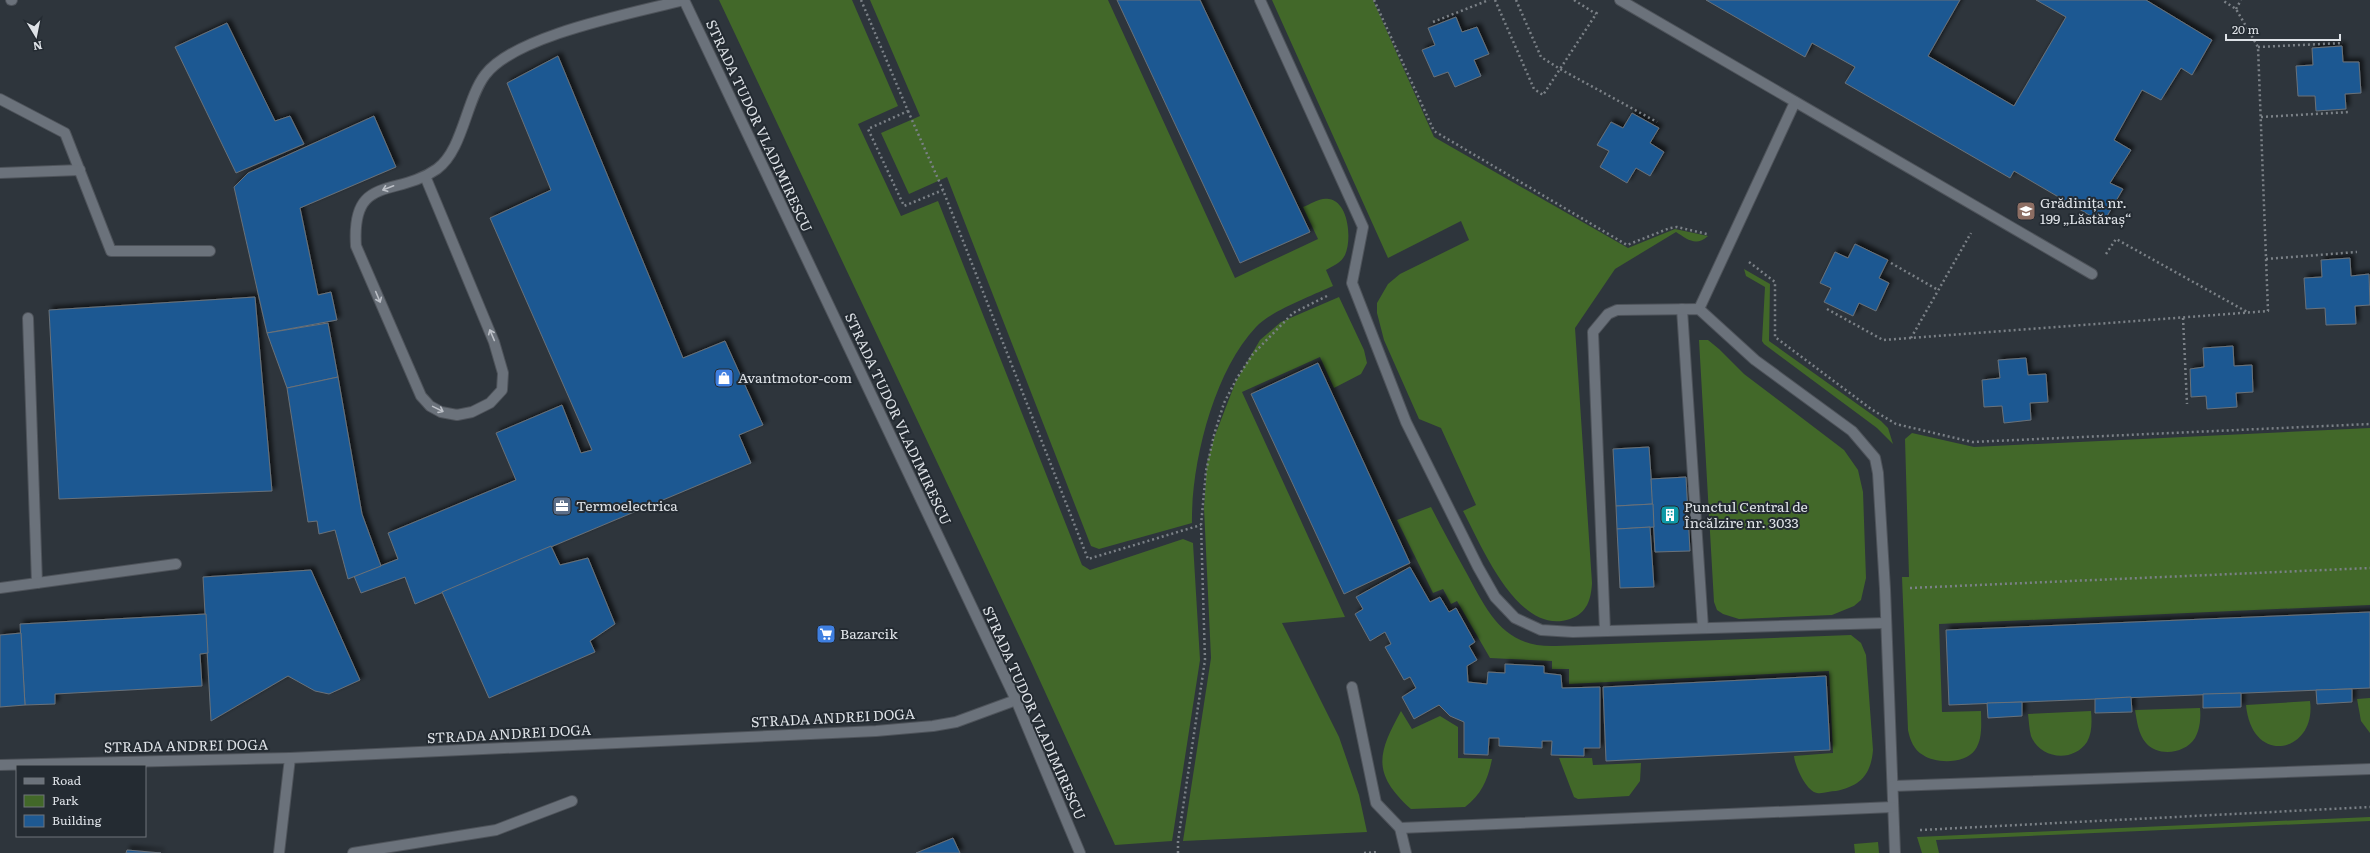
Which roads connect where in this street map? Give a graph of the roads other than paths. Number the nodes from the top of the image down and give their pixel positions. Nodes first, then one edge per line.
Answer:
1 (684, 0) edge
2 (1260, 0) edge
3 (1620, 0) edge
4 (0, 99) edge
5 (1795, 102) junction
6 (80, 170) junction
7 (0, 173) edge
8 (425, 176) junction
9 (210, 251) dead end
10 (2092, 274) road end
11 (1699, 309) junction
12 (1682, 310) junction
13 (28, 318) dead end
14 (176, 564) dead end
15 (37, 583) junction
16 (0, 588) edge
17 (1886, 623) junction
18 (1703, 628) junction
19 (1606, 631) junction
20 (1352, 687) dead end
21 (1016, 700) junction
22 (290, 758) junction
23 (0, 765) edge
24 (2370, 769) edge
25 (1893, 786) junction
26 (572, 801) dead end
27 (1893, 808) junction
28 (1400, 828) junction
29 (279, 853) edge
30 (353, 853) edge
31 (1080, 853) edge
32 (1406, 853) edge
33 (1895, 853) edge

1 - 8 street
1 - 21 street, STRADA TUDOR VLADIMIRESCU
2 - 19 street
3 - 5 street
4 - 6 street
5 - 10 street
5 - 11 street
6 - 7 street
6 - 9 street
8 -> 8 street
11 - 12 street
11 - 17 street
12 - 18 street
12 - 19 street
13 - 15 street
14 - 15 street
15 - 16 street
17 - 18 street
17 - 25 street
18 - 19 street
20 - 28 street
21 - 22 street, STRADA ANDREI DOGA
21 - 31 street, STRADA TUDOR VLADIMIRESCU
22 - 23 street, STRADA ANDREI DOGA
22 - 29 street
24 - 25 street
25 - 27 street
26 - 30 street
27 - 28 street
27 - 33 street
28 - 32 street

